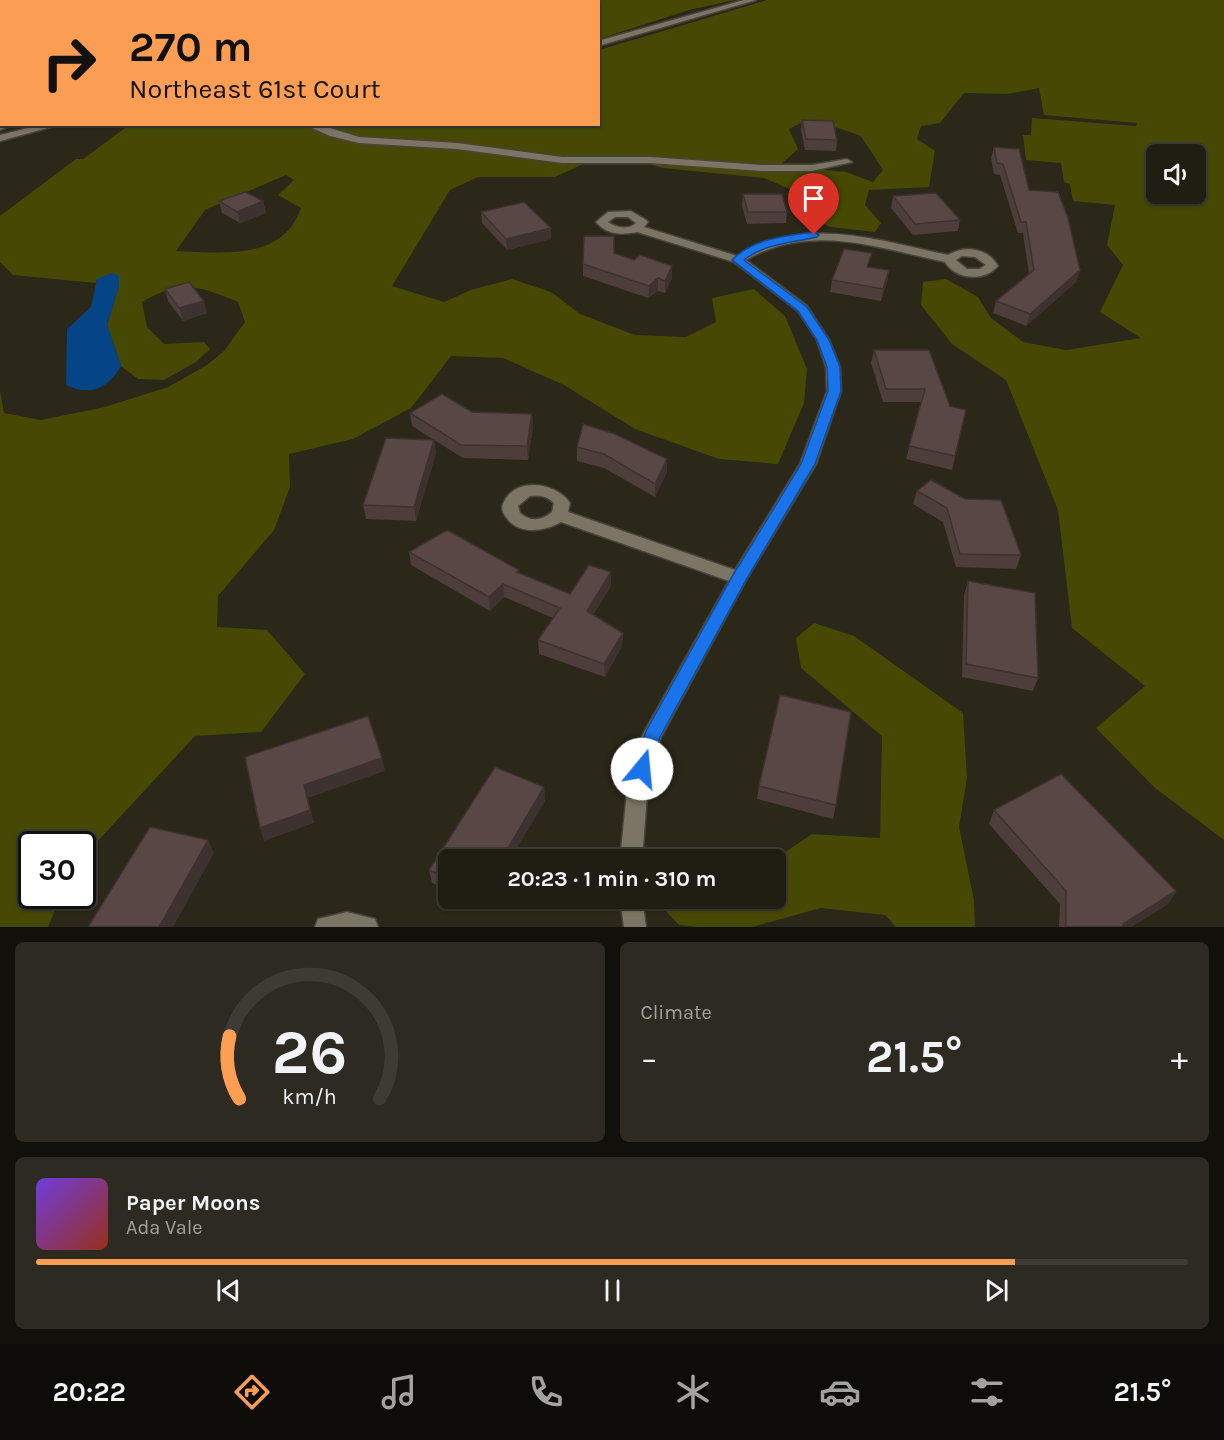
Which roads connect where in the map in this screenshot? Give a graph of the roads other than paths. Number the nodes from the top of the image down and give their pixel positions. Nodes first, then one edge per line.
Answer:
1 (752, 0) edge
2 (600, 43) edge
3 (50, 126) edge
4 (312, 126) edge
5 (0, 138) edge
6 (847, 162) dead end
7 (637, 228) dead end
8 (950, 259) dead end
9 (738, 260) junction
10 (559, 515) dead end
11 (739, 579) junction
12 (632, 849) edge
13 (633, 909) edge
14 (326, 927) edge
15 (367, 927) edge
16 (635, 927) edge

1 - 2 street
3 - 5 street
4 - 6 street
7 - 9 street
8 - 9 street
9 - 11 street
10 - 11 street
11 - 12 street
13 - 16 street
14 - 15 street

